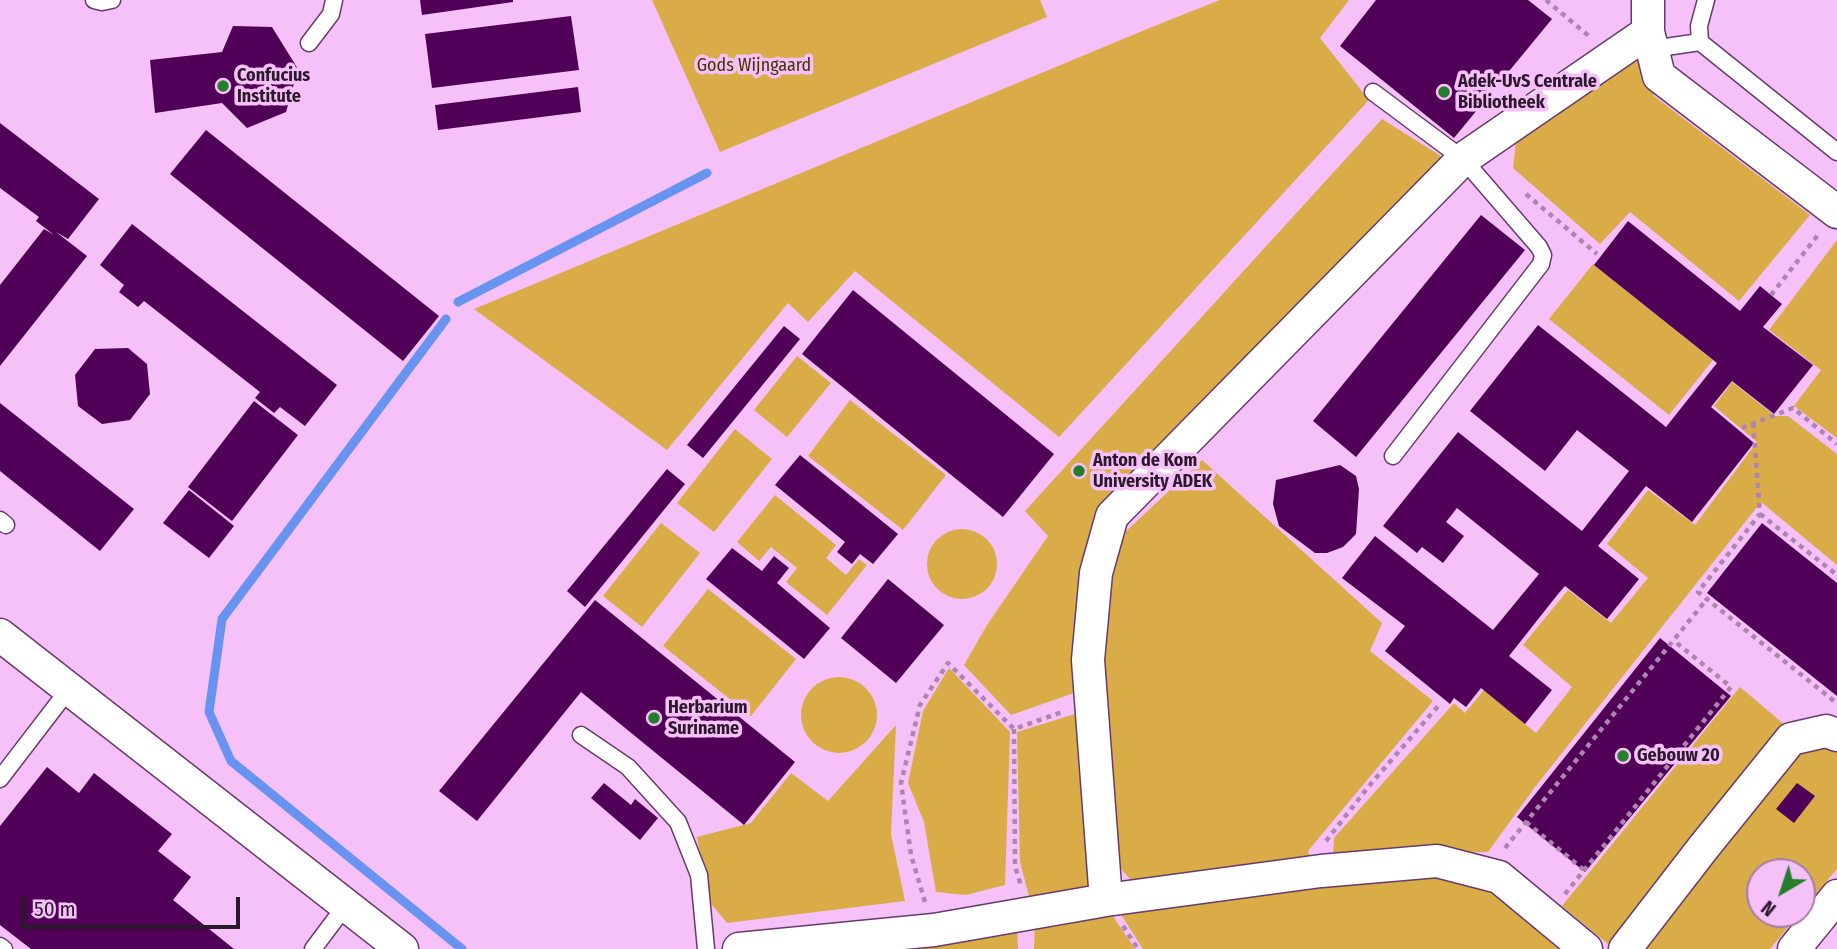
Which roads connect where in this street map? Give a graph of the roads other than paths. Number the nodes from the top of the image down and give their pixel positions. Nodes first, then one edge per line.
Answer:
1 (94, 0) edge
2 (112, 0) edge
3 (334, 0) edge
4 (1648, 0) edge
5 (1706, 0) edge
6 (1650, 41) junction
7 (1700, 42) junction
8 (309, 43) dead end
9 (1373, 92) dead end
10 (1837, 152) edge
11 (1462, 159) junction
12 (1837, 211) edge
13 (1393, 456) dead end
14 (0, 635) edge
15 (69, 689) junction
16 (581, 735) dead end
17 (1837, 735) edge
18 (0, 779) edge
19 (1837, 896) edge
20 (1106, 900) junction
21 (346, 905) junction
22 (313, 949) edge
23 (402, 949) edge
24 (706, 949) edge
25 (739, 949) edge
26 (1586, 949) edge
27 (1625, 949) edge
28 (1794, 949) edge

1 - 2 lane
3 - 8 lane
4 - 6 street
5 - 7 lane
6 - 7 lane
6 - 11 street
6 - 12 street
7 - 10 lane
9 - 11 lane
11 - 13 lane
11 - 20 street
14 - 15 street
15 - 18 lane
15 - 21 street
16 - 24 lane
17 - 27 street
19 - 28 street
20 - 25 street
20 - 26 street
21 - 22 lane
21 - 23 street

